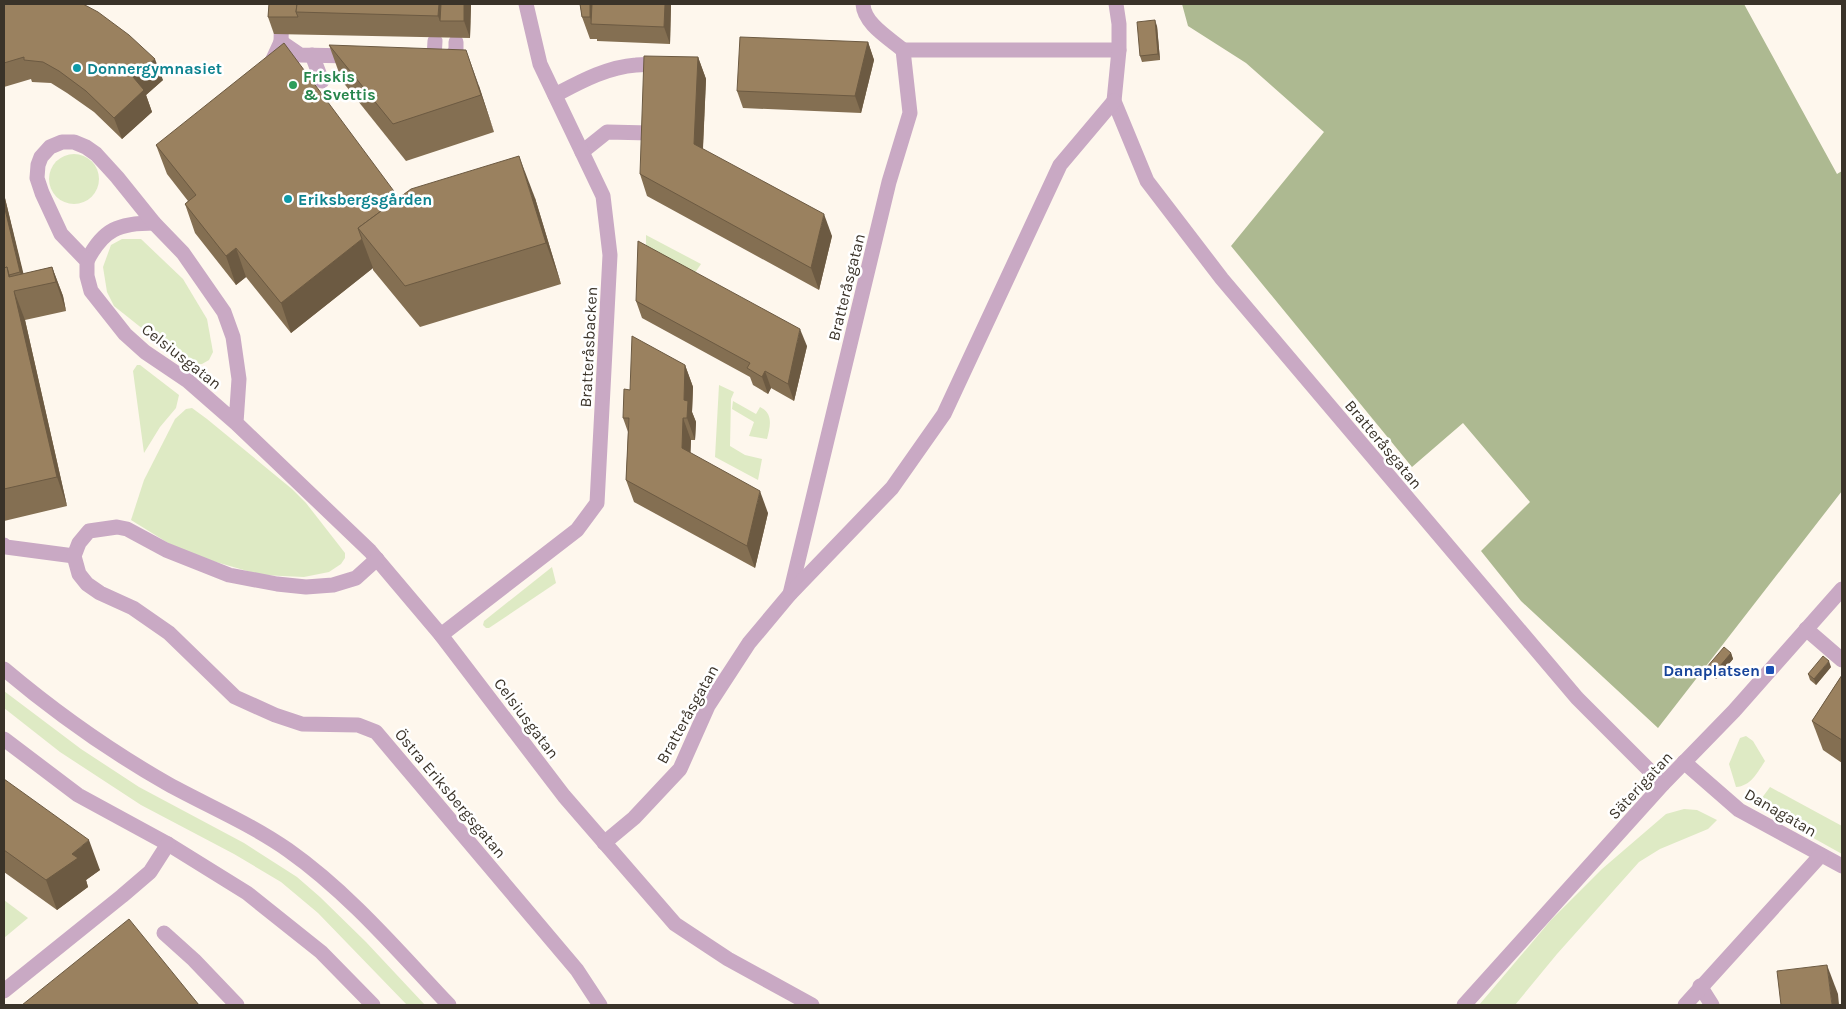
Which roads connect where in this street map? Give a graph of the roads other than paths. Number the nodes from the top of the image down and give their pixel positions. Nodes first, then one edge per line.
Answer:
1 (282, 4) edge
2 (526, 4) edge
3 (863, 4) edge
4 (1116, 4) edge
5 (435, 41) edge
6 (280, 42) junction
7 (456, 42) edge
8 (903, 50) junction
9 (1119, 50) junction
10 (312, 55) junction
11 (364, 56) edge
12 (664, 65) edge
13 (258, 79) edge
14 (322, 81) dead end
15 (555, 95) junction
16 (1114, 101) junction
17 (650, 133) edge
18 (582, 152) junction
19 (154, 223) junction
20 (87, 261) junction
21 (236, 423) junction
22 (4, 545) edge
23 (74, 556) junction
24 (376, 559) junction
25 (1842, 589) edge
26 (790, 594) junction
27 (1806, 629) junction
28 (441, 634) junction
29 (1842, 660) edge
30 (4, 669) edge
31 (4, 739) edge
32 (1684, 762) junction
33 (1663, 784) junction
34 (604, 843) junction
35 (168, 844) junction
36 (1821, 855) junction
37 (1842, 866) edge
38 (164, 933) dead end
39 (1700, 986) junction
40 (4, 991) edge
41 (237, 1005) edge
42 (373, 1005) edge
43 (449, 1005) edge
44 (600, 1005) edge
45 (812, 1005) edge
46 (1464, 1005) edge
47 (1684, 1005) edge
48 (1712, 1005) edge

1 - 6 street
2 - 15 street, Bratteråsbacken
3 - 8 street
4 - 9 street, Bratteråsgatan
5 - 7 street
6 - 10 street
6 - 13 street
8 - 9 street
8 - 26 street, Bratteråsgatan
9 - 16 street, Bratteråsgatan
10 - 11 street
10 - 14 street
12 - 15 street
15 - 18 street, Bratteråsbacken
16 - 26 street, Bratteråsgatan
16 - 33 street, Bratteråsgatan
17 - 18 street
18 - 28 street, Bratteråsbacken
19 - 20 street
19 - 20 street, Celsiusgatan
19 - 21 street, Celsiusgatan
20 - 21 street, Celsiusgatan
21 - 24 street, Celsiusgatan
22 - 23 street
23 - 24 street
23 - 44 street, Östra Eriksbergsgatan
24 - 28 street, Celsiusgatan
25 - 27 street, Säterigatan
26 - 34 street, Bratteråsgatan
27 - 29 street
27 - 32 street, Säterigatan
28 - 34 street, Celsiusgatan
30 - 43 street
31 - 35 street
32 - 33 street, Säterigatan
32 - 36 street, Danagatan
33 - 46 street, Säterigatan
34 - 45 street, Celsiusgatan
35 - 40 street
35 - 42 street
36 - 37 street, Danagatan
36 - 39 street
38 - 41 street
39 - 47 street
39 - 48 street

